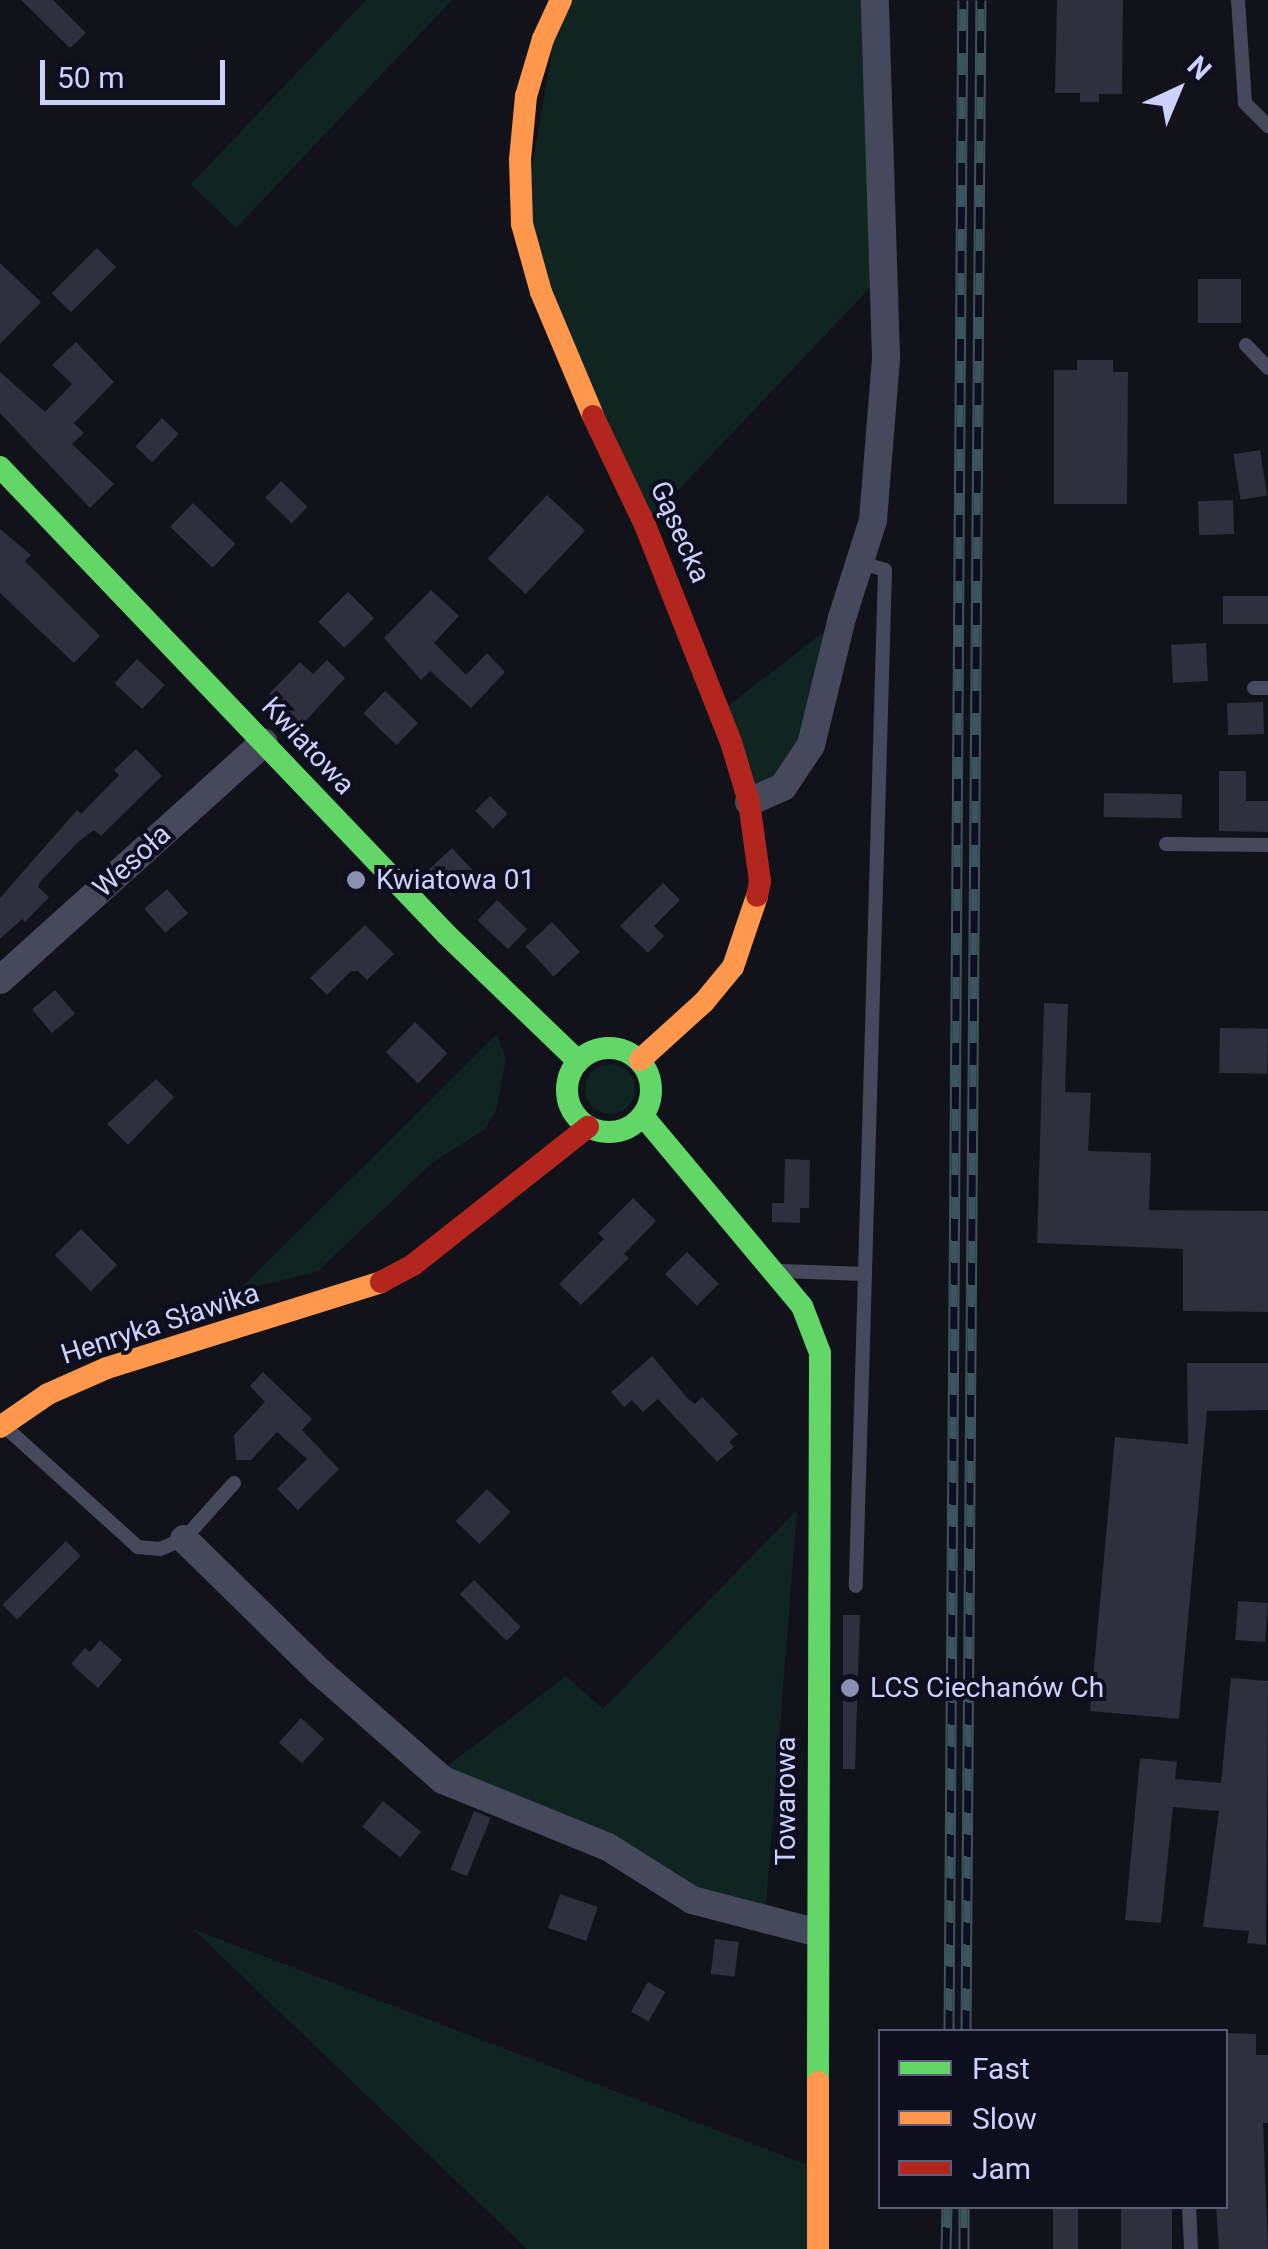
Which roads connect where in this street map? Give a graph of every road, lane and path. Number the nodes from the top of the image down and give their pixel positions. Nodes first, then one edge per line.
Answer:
1 (561, 0) edge
2 (875, 0) edge
3 (1238, 0) edge
4 (1268, 126) edge
5 (1246, 346) dead end
6 (1268, 368) edge
7 (0, 468) edge
8 (862, 563) junction
9 (264, 742) junction
10 (749, 802) junction
11 (1166, 844) dead end
12 (1268, 845) edge
13 (0, 980) edge
14 (640, 1060) junction
15 (578, 1061) junction
16 (643, 1116) junction
17 (588, 1127) junction
18 (412, 1235) dead end
19 (774, 1271) junction
20 (865, 1274) junction
21 (347, 1291) junction
22 (1, 1426) edge
23 (234, 1484) dead end
24 (184, 1539) junction
25 (856, 1586) dead end
26 (815, 1932) junction
27 (1189, 2209) edge
28 (818, 2249) edge
29 (1191, 2249) edge

1 - 10 main road, Gąsecka
2 - 8 street
3 - 4 lane
5 - 6 lane
7 - 9 main road, Kwiatowa
8 - 10 street
8 - 20 lane
9 - 13 street, Wesoła
9 - 15 main road, Kwiatowa
10 - 14 main road, Gąsecka
11 - 12 lane
14 - 15 main road
14 - 16 main road
15 - 17 main road
16 - 17 main road
16 - 19 main road
17 - 21 main road, Henryka Sławika
18 - 21 main road, Henryka Sławika
19 - 20 lane
19 - 26 main road, Towarowa
20 - 25 lane
21 - 22 main road, Henryka Sławika
22 - 24 lane
23 - 24 lane
24 - 26 street
26 - 28 main road, Towarowa
27 - 29 lane

